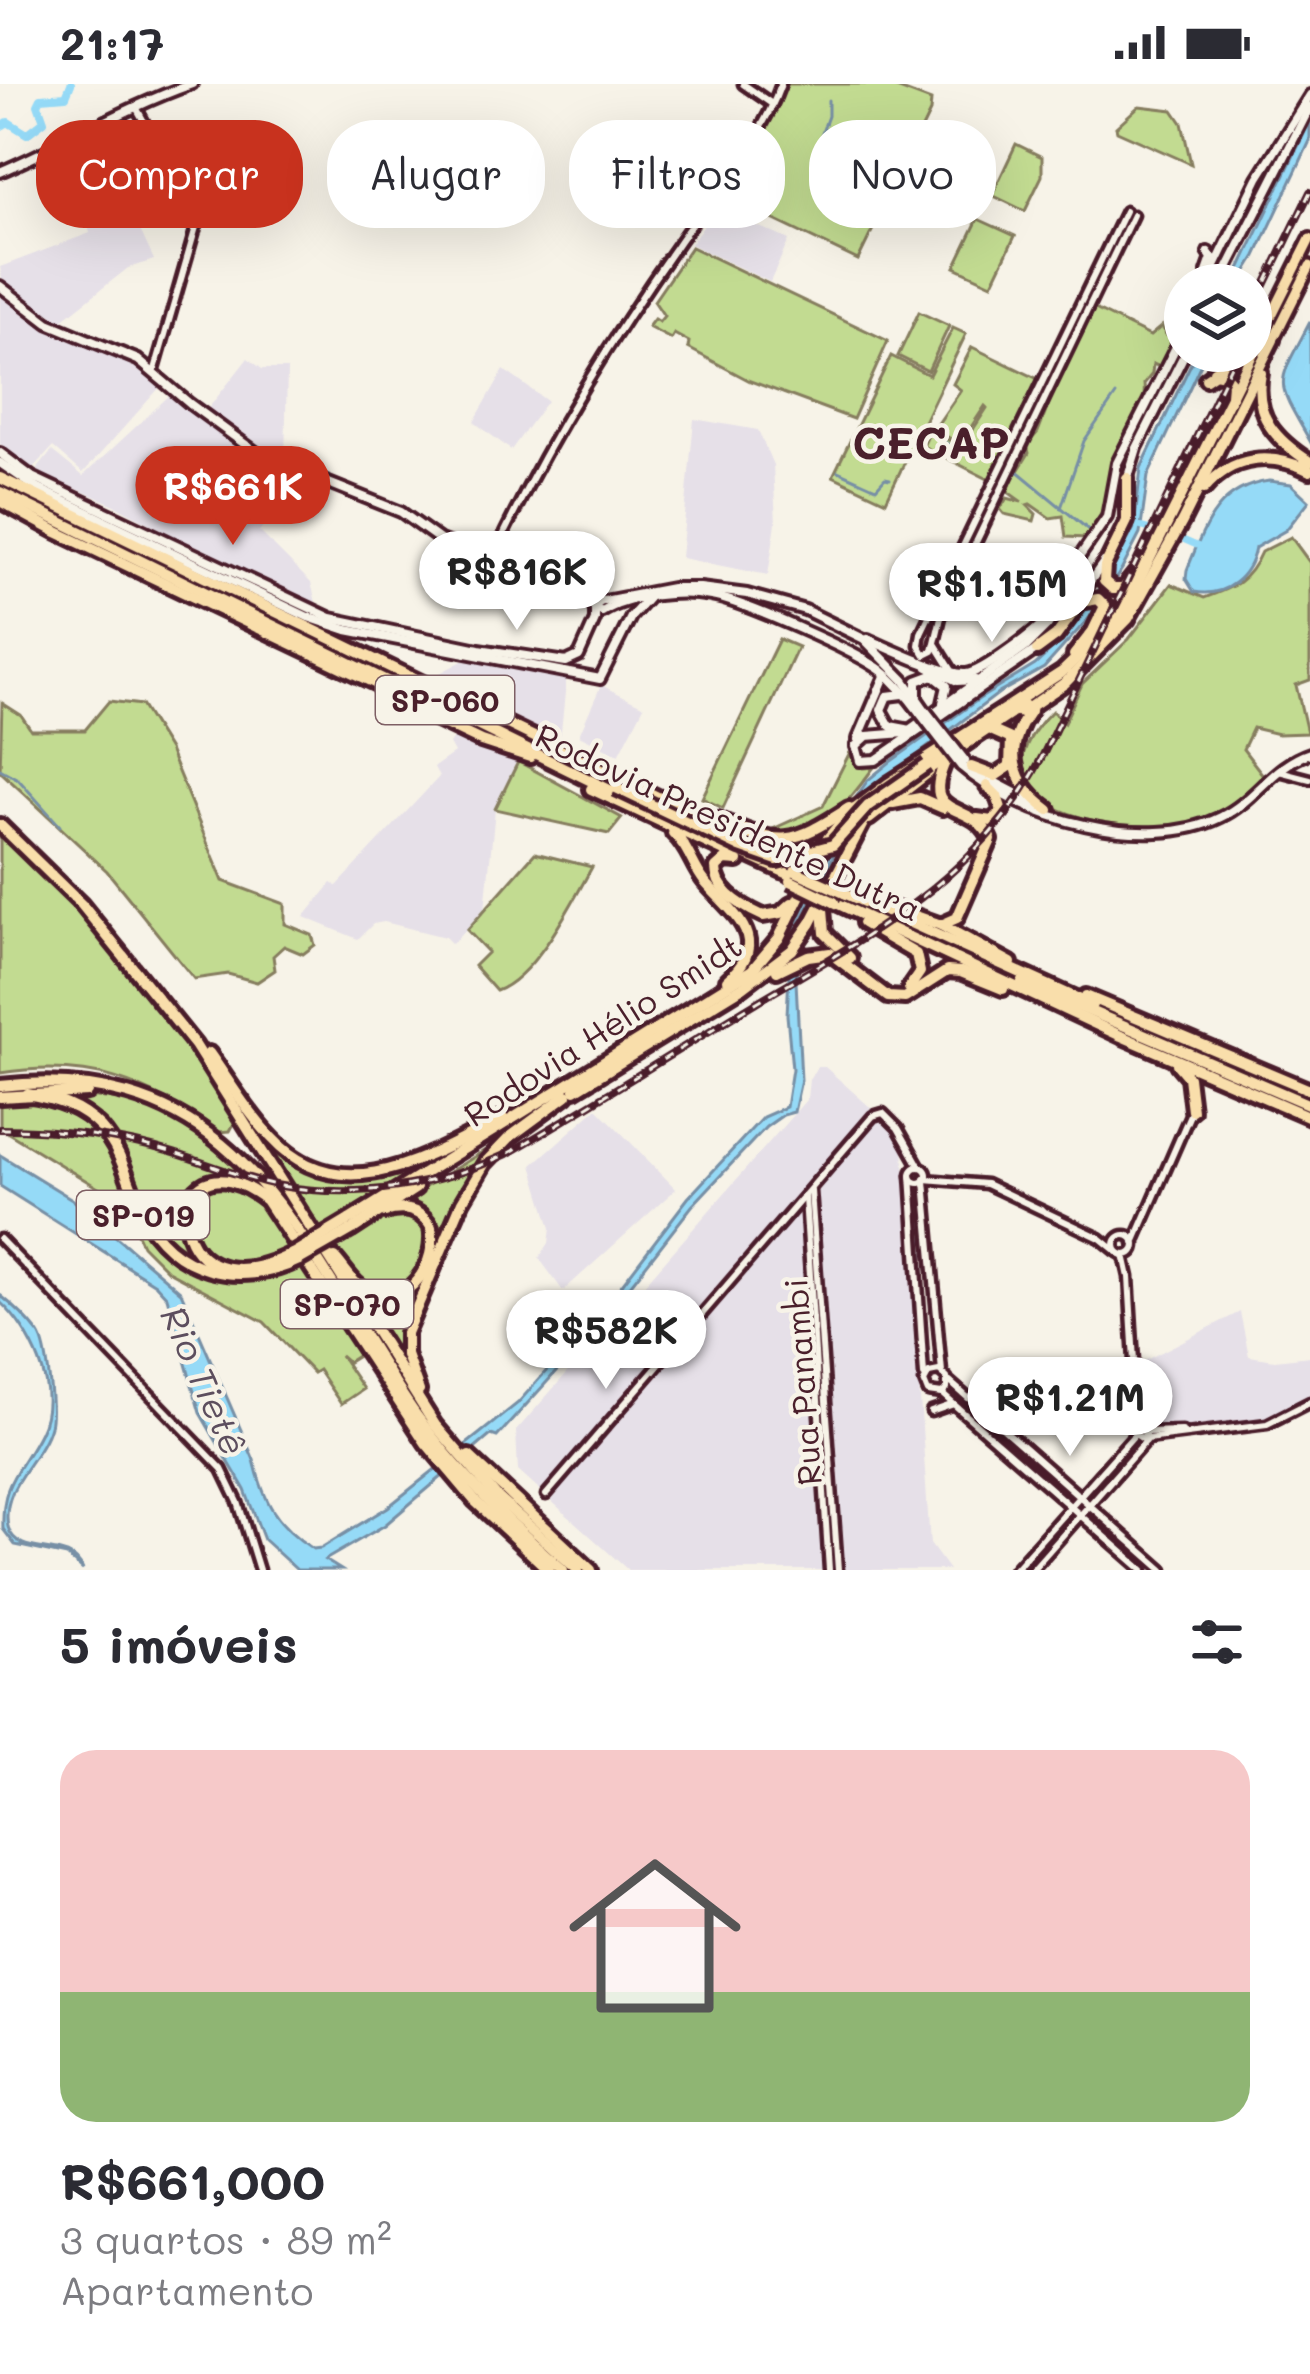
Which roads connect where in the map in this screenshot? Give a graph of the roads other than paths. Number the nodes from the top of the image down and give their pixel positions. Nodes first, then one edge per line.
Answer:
1 (193, 84) edge
2 (743, 84) edge
3 (781, 84) edge
4 (1310, 95) edge
5 (772, 104) junction
6 (136, 107) junction
7 (1310, 107) edge
8 (0, 172) edge
9 (1124, 211) dead end
10 (1133, 215) dead end
11 (1232, 232) junction
12 (1310, 239) edge
13 (1210, 264) edge
14 (1215, 264) edge
15 (1230, 264) edge
16 (1310, 266) edge
17 (0, 286) edge
18 (1272, 315) edge
19 (1274, 340) junction
20 (1164, 370) edge
21 (1175, 372) edge
22 (1212, 372) edge
23 (1244, 372) edge
24 (154, 373) junction
25 (1227, 406) junction
26 (1022, 425) junction
27 (1031, 429) junction
28 (0, 453) edge
29 (0, 464) edge
30 (1310, 466) edge
31 (1127, 478) junction
32 (0, 485) edge
33 (0, 501) edge
34 (1182, 522) junction
35 (1165, 530) junction
36 (491, 561) junction
37 (1070, 585) junction
38 (747, 594) junction
39 (576, 598) junction
40 (648, 598) junction
41 (604, 601) junction
42 (776, 602) junction
43 (735, 603) junction
44 (595, 609) junction
45 (762, 615) junction
46 (829, 620) junction
47 (855, 632) junction
48 (807, 634) junction
49 (869, 644) junction
50 (1037, 650) junction
51 (937, 654) junction
52 (903, 655) junction
53 (862, 659) junction
54 (883, 672) junction
55 (988, 675) junction
56 (1072, 675) junction
57 (1036, 696) junction
58 (908, 698) junction
59 (925, 709) junction
60 (914, 727) junction
61 (993, 731) junction
62 (962, 742) junction
63 (856, 746) junction
64 (1310, 753) edge
65 (562, 756) junction
66 (936, 762) junction
67 (966, 764) junction
68 (1290, 767) junction
69 (1310, 779) edge
70 (889, 783) junction
71 (987, 786) junction
72 (648, 791) junction
73 (601, 794) junction
74 (879, 808) junction
75 (957, 811) junction
76 (1055, 813) junction
77 (644, 816) junction
78 (0, 825) edge
79 (857, 833) junction
80 (719, 842) junction
81 (983, 860) junction
82 (754, 864) junction
83 (796, 877) junction
84 (838, 896) junction
85 (882, 904) junction
86 (82, 905) junction
87 (957, 918) junction
88 (941, 925) junction
89 (968, 938) junction
90 (791, 960) junction
91 (1008, 969) junction
92 (672, 1020) junction
93 (1120, 1036) junction
94 (1145, 1047) junction
95 (1166, 1056) junction
96 (1224, 1082) junction
97 (0, 1086) edge
98 (565, 1092) junction
99 (26, 1094) junction
100 (1310, 1094) edge
101 (0, 1097) edge
102 (138, 1098) junction
103 (1192, 1110) junction
104 (1310, 1117) edge
105 (910, 1151) junction
106 (266, 1156) junction
107 (911, 1174) junction
108 (926, 1176) junction
109 (808, 1194) junction
110 (370, 1217) junction
111 (1143, 1220) junction
112 (351, 1224) junction
113 (290, 1233) joint
114 (1127, 1236) junction
115 (1100, 1238) junction
116 (0, 1239) edge
117 (1117, 1239) junction
118 (1134, 1243) junction
119 (1124, 1253) junction
120 (296, 1257) junction
121 (335, 1258) junction
122 (942, 1372) junction
123 (924, 1379) junction
124 (948, 1381) junction
125 (418, 1390) junction
126 (942, 1394) junction
127 (1310, 1402) edge
128 (953, 1405) junction
129 (932, 1412) dead end
130 (1186, 1432) junction
131 (1142, 1434) junction
132 (1161, 1436) junction
133 (1155, 1449) dead end
134 (448, 1451) junction
135 (464, 1469) junction
136 (546, 1495) dead end
137 (1078, 1495) junction
138 (1089, 1504) junction
139 (1069, 1505) junction
140 (1079, 1515) junction
141 (260, 1570) edge
142 (549, 1570) edge
143 (563, 1570) edge
144 (578, 1570) edge
145 (591, 1570) edge
146 (829, 1570) edge
147 (838, 1570) edge
148 (1014, 1570) edge
149 (1032, 1570) edge
150 (1143, 1570) edge
151 (1163, 1570) edge

1 - 6 main road
2 - 5 street
3 - 5 street
4 - 11 main road
5 - 36 street
6 - 8 main road
6 - 24 street
7 - 15 main road
9 - 26 street
10 - 27 street
11 - 13 main road
11 - 14 main road
12 - 18 main road, Rodovia Hélio Smidt / SP-019
16 - 19 main road, Rodovia Hélio Smidt / SP-019
17 - 24 main road
19 - 30 highway
19 - 34 highway, Rodovia Hélio Smidt / SP-019
20 - 37 main road
21 - 31 main road
22 - 25 highway
23 - 25 highway, Rodovia Hélio Smidt / SP-019
24 - 36 main road
25 - 35 highway, Rodovia Hélio Smidt / SP-019
26 - 27 street
26 - 51 street
27 - 51 street
28 - 44 main road
29 - 40 main road
30 - 34 highway
31 - 35 highway
31 - 50 main road
32 - 65 highway, Rodovia Presidente Dutra / SP-060
32 - 72 highway, SP-060
32 - 80 highway, Rodovia Presidente Dutra / SP-060
33 - 73 highway, Rodovia Presidente Dutra / SP-060
34 - 56 highway, Rodovia Hélio Smidt / SP-019
35 - 57 highway, Rodovia Hélio Smidt / SP-019
36 - 39 main road
37 - 51 main road
37 - 55 main road
38 - 41 main road
38 - 42 main road
38 - 43 main road
39 - 41 main road
39 - 44 main road
40 - 43 main road
40 - 44 main road
41 - 44 main road
42 - 45 main road
42 - 46 main road
43 - 45 main road
45 - 48 main road
46 - 47 main road
46 - 48 main road
47 - 49 main road
47 - 52 main road
48 - 53 main road
49 - 53 main road
49 - 59 main road
50 - 57 highway
50 - 63 main road
51 - 52 main road
52 - 55 main road
53 - 54 main road
54 - 58 main road
54 - 63 main road
55 - 59 main road
56 - 57 highway, Rodovia Hélio Smidt / SP-019
56 - 62 highway, Rodovia Hélio Smidt / SP-019
57 - 61 highway, Rodovia Hélio Smidt / SP-019
57 - 62 highway, Rodovia Hélio Smidt / SP-019
57 - 76 highway
58 - 59 main road
58 - 60 main road
59 - 60 main road
59 - 67 main road, bridge
60 - 63 main road
61 - 66 highway, Rodovia Hélio Smidt / SP-019
61 - 67 highway
62 - 66 highway
62 - 70 highway, Rodovia Hélio Smidt / SP-019
62 - 79 highway, Rodovia Hélio Smidt / SP-019
64 - 68 main road
65 - 66 highway, bridge
65 - 83 highway, Rodovia Presidente Dutra / SP-060
66 - 74 highway, Rodovia Hélio Smidt / SP-019
66 - 75 highway
67 - 71 main road
67 - 76 main road
68 - 69 street
68 - 76 main road
70 - 72 highway, bridge
70 - 83 highway, Rodovia Hélio Smidt / SP-019, bridge
71 - 75 highway
71 - 76 main road
72 - 83 highway, SP-060
73 - 77 highway, Rodovia Presidente Dutra / SP-060
73 - 80 highway
74 - 79 highway, Rodovia Hélio Smidt / SP-019
74 - 81 highway
75 - 81 highway
77 - 82 highway, Rodovia Presidente Dutra / SP-060
77 - 92 highway
78 - 86 highway, SP-070
79 - 84 highway, Rodovia Hélio Smidt / SP-019
80 - 83 highway, Rodovia Presidente Dutra / SP-060
81 - 87 highway
82 - 83 highway, Rodovia Presidente Dutra / SP-060
82 - 83 highway
83 - 84 highway, Rodovia Presidente Dutra / SP-060, bridge
83 - 92 highway, Rodovia Hélio Smidt / SP-019
84 - 84 highway
84 - 85 highway, SP-060
84 - 90 highway, Rodovia Hélio Smidt / SP-019
84 - 91 highway, Rodovia Presidente Dutra / SP-060
84 - 93 highway, Rodovia Presidente Dutra / SP-060
84 - 100 highway, Rodovia Presidente Dutra / SP-060
85 - 88 highway
85 - 91 highway, SP-060
86 - 98 highway
86 - 106 highway, SP-070
87 - 88 highway
87 - 89 highway
88 - 89 highway
89 - 91 highway
90 - 93 highway
90 - 98 highway, Rodovia Hélio Smidt / SP-019
91 - 94 highway
91 - 100 highway, Rodovia Presidente Dutra / SP-060
91 - 100 highway, SP-060
92 - 98 highway, Rodovia Hélio Smidt / SP-019
93 - 94 highway, Rodovia Presidente Dutra / SP-060
94 - 95 highway, Rodovia Presidente Dutra / SP-060
95 - 96 highway, Rodovia Presidente Dutra / SP-060
95 - 103 highway
96 - 103 highway
96 - 104 highway, Rodovia Presidente Dutra / SP-060
97 - 102 highway, SP-070
98 - 110 highway, Rodovia Hélio Smidt / SP-019
98 - 112 highway, Rodovia Hélio Smidt / SP-019
98 - 125 highway
99 - 101 highway
99 - 102 highway
99 - 120 highway, Rodovia Hélio Smidt / SP-019
102 - 134 highway, SP-070
103 - 111 street
105 - 107 street
105 - 108 street
105 - 109 street
106 - 121 highway
106 - 134 highway, SP-070
107 - 108 street
107 - 108 street
107 - 123 street
108 - 115 street
108 - 122 street
109 - 136 street
109 - 146 street, Rua Panambi
109 - 147 street, Rua Panambi
110 - 112 highway, Rodovia Hélio Smidt / SP-019
110 - 121 highway
111 - 114 street
111 - 118 street
112 - 120 highway, Rodovia Hélio Smidt / SP-019, bridge
113 - 120 highway, Rodovia Hélio Smidt / SP-019
113 - 134 highway, SP-070
114 - 117 street
114 - 118 street
115 - 117 street
115 - 119 street
116 - 141 street
117 - 119 street
118 - 119 street
119 - 131 street
121 - 125 highway
122 - 123 street
122 - 124 street
123 - 126 street
124 - 126 street
124 - 137 street
125 - 134 highway
126 - 128 street
127 - 130 street
128 - 129 street
128 - 139 street
130 - 131 street
130 - 132 street
131 - 132 street
131 - 137 street
131 - 138 street
132 - 133 street
134 - 135 highway, SP-070
135 - 142 highway, SP-070
135 - 143 highway, SP-070
135 - 144 highway, SP-070
135 - 145 highway
137 - 138 street
137 - 139 street
138 - 140 street
138 - 151 street
139 - 140 street
139 - 148 street
140 - 149 street
140 - 150 street

